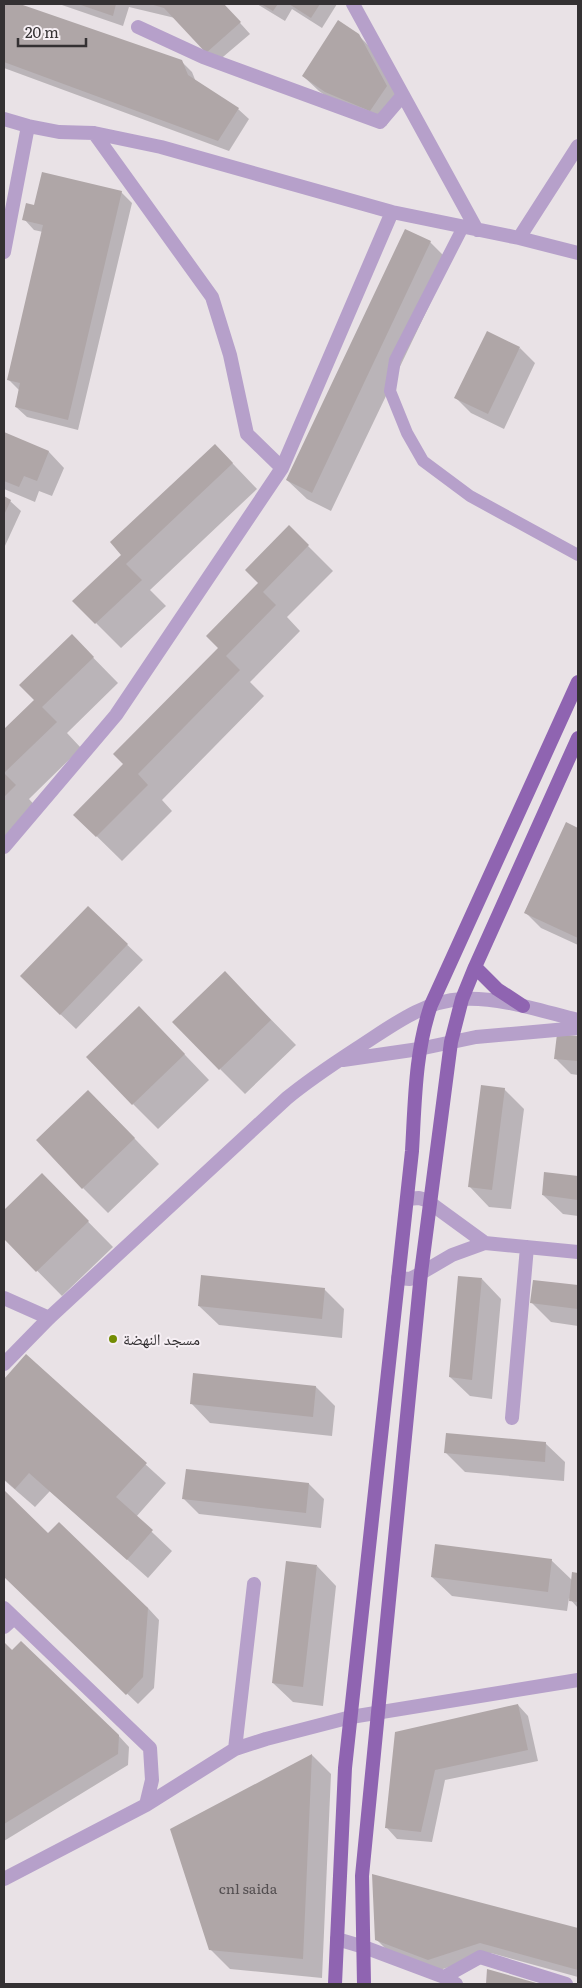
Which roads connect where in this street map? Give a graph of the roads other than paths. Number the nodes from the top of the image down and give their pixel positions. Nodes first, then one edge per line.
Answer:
1 (353, 4) edge
2 (138, 27) dead end
3 (403, 95) junction
4 (4, 119) edge
5 (28, 126) junction
6 (94, 133) junction
7 (578, 146) edge
8 (392, 212) junction
9 (463, 227) junction
10 (477, 230) junction
11 (519, 238) junction
12 (4, 252) edge
13 (578, 253) edge
14 (282, 468) junction
15 (578, 555) edge
16 (578, 682) edge
17 (578, 738) edge
18 (538, 769) junction
19 (559, 778) junction
20 (4, 847) edge
21 (475, 967) junction
22 (462, 999) junction
23 (431, 1005) junction
24 (523, 1006) junction
25 (578, 1020) edge
26 (578, 1028) edge
27 (451, 1042) junction
28 (419, 1049) junction
29 (337, 1061) junction
30 (407, 1199) junction
31 (431, 1204) junction
32 (485, 1243) junction
33 (527, 1247) junction
34 (578, 1252) edge
35 (421, 1273) junction
36 (398, 1278) junction
37 (4, 1298) edge
38 (49, 1318) junction
39 (4, 1364) edge
40 (512, 1418) dead end
41 (254, 1584) dead end
42 (7, 1618) edge
43 (578, 1680) edge
44 (379, 1712) junction
45 (351, 1717) junction
46 (235, 1749) junction
47 (146, 1805) junction
48 (4, 1879) edge
49 (337, 1939) junction
50 (364, 1947) junction
51 (450, 1981) edge
52 (335, 1984) edge
53 (364, 1984) edge
54 (566, 1984) edge

1 - 3 street
2 - 3 street
3 - 10 street
4 - 5 street
5 - 6 street
5 - 12 street
6 - 8 street
6 - 14 street
7 - 11 street
8 - 9 street
8 - 14 street
9 - 10 street
9 - 15 lane
10 - 11 street
11 - 13 street
14 - 20 street
16 - 18 main road
17 - 19 main road
18 - 19 main road
18 - 23 main road
19 - 21 main road
21 - 22 main road
21 - 24 main road
22 - 23 street
22 - 24 street
22 - 27 main road
23 - 28 main road
23 - 29 street
24 - 25 street
26 - 27 street
27 - 28 street
27 - 31 main road
28 - 29 street
28 - 30 main road
29 - 38 street
30 - 31 street
30 - 36 main road
31 - 32 street
31 - 35 main road
32 - 33 street
32 - 35 street
33 - 34 street
33 - 40 street
35 - 36 street
35 - 44 main road
36 - 45 main road
37 - 38 street
38 - 39 street
41 - 46 street
42 - 47 street
43 - 44 street
44 - 45 street
44 - 50 main road
45 - 46 street
45 - 49 main road
46 - 47 street
47 - 48 street
49 - 50 street
49 - 52 main road
50 - 51 street
50 - 53 main road
51 - 54 street

